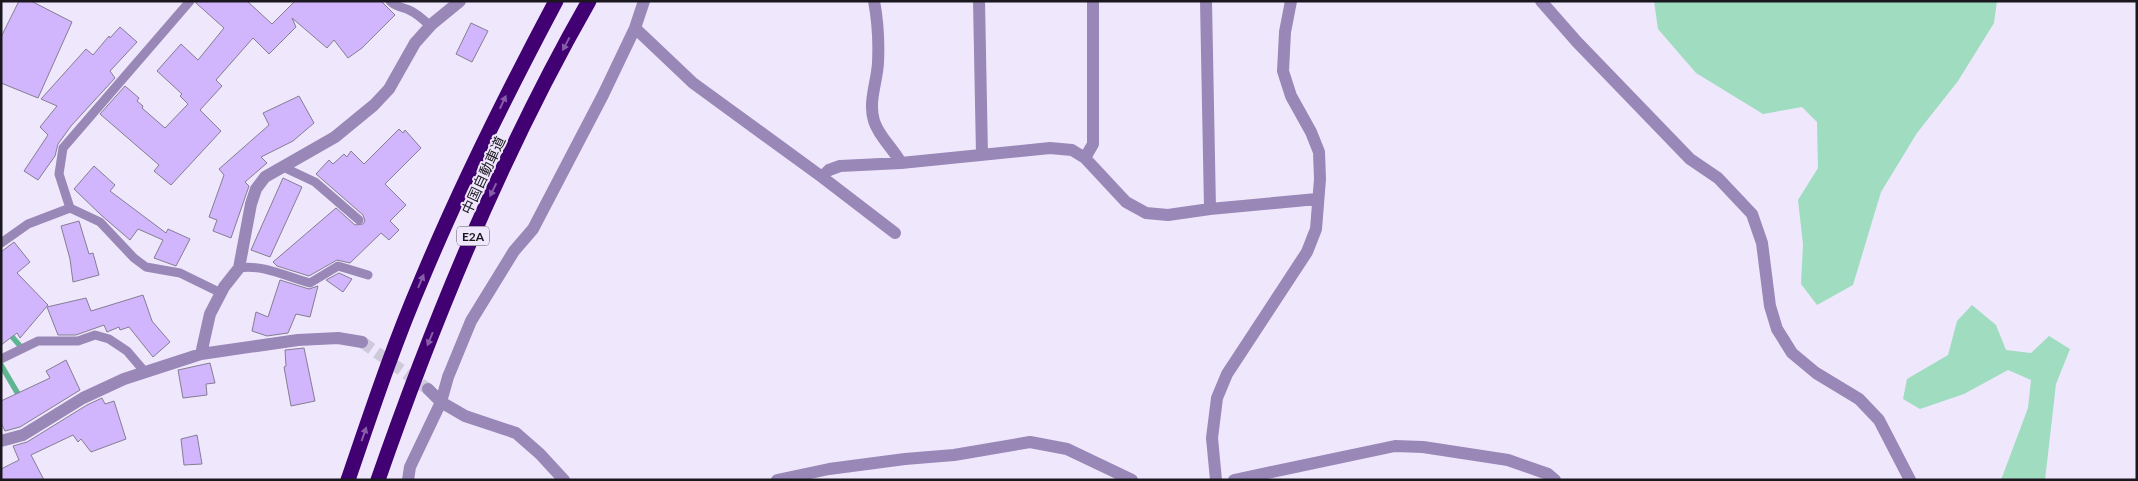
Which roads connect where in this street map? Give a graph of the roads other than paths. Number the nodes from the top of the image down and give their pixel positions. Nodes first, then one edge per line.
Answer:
1 (190, 1) edge
2 (390, 1) edge
3 (460, 1) edge
4 (556, 1) edge
5 (589, 1) edge
6 (644, 1) edge
7 (874, 1) edge
8 (979, 1) edge
9 (1092, 1) edge
10 (1206, 1) edge
11 (1291, 1) edge
12 (1541, 1) edge
13 (430, 26) junction
14 (635, 28) junction
15 (982, 154) junction
16 (1085, 158) junction
17 (901, 163) junction
18 (283, 168) junction
19 (822, 177) junction
20 (1317, 199) junction
21 (70, 208) junction
22 (1210, 209) junction
23 (359, 220) dead end
24 (895, 233) dead end
25 (1, 243) edge
26 (239, 268) junction
27 (368, 275) dead end
28 (221, 293) junction
29 (362, 342) tunnel mouth
30 (201, 354) junction
31 (1, 360) edge
32 (145, 372) junction
33 (428, 389) tunnel mouth
34 (442, 402) junction
35 (1, 441) edge
36 (348, 480) edge
37 (378, 480) edge
38 (408, 480) edge
39 (564, 480) edge
40 (777, 480) edge
41 (1132, 480) edge
42 (1216, 480) edge
43 (1234, 480) edge
44 (1555, 480) edge
45 (1910, 480) edge

1 - 21 lane
2 - 13 lane
3 - 13 street
36 -> 4 highway, 中国自動車道 / E2A
5 -> 37 highway, 中国自動車道 / E2A
6 - 14 street
7 - 17 street
8 - 15 street
9 - 16 street
10 - 22 street
11 - 20 street
12 - 45 street
13 - 18 street
14 - 19 street
14 - 34 street
15 - 16 street
15 - 17 street
16 - 22 street
17 - 19 street
18 - 23 lane
18 - 26 street
19 - 24 street
20 - 22 street
20 - 42 street
21 - 25 lane
21 - 28 lane
26 - 27 lane
26 - 28 street
28 - 30 street
29 - 30 street
30 - 32 street
31 - 32 lane
32 - 35 street
33 - 34 street
34 - 38 street
34 - 39 street
40 - 41 street
43 - 44 street

